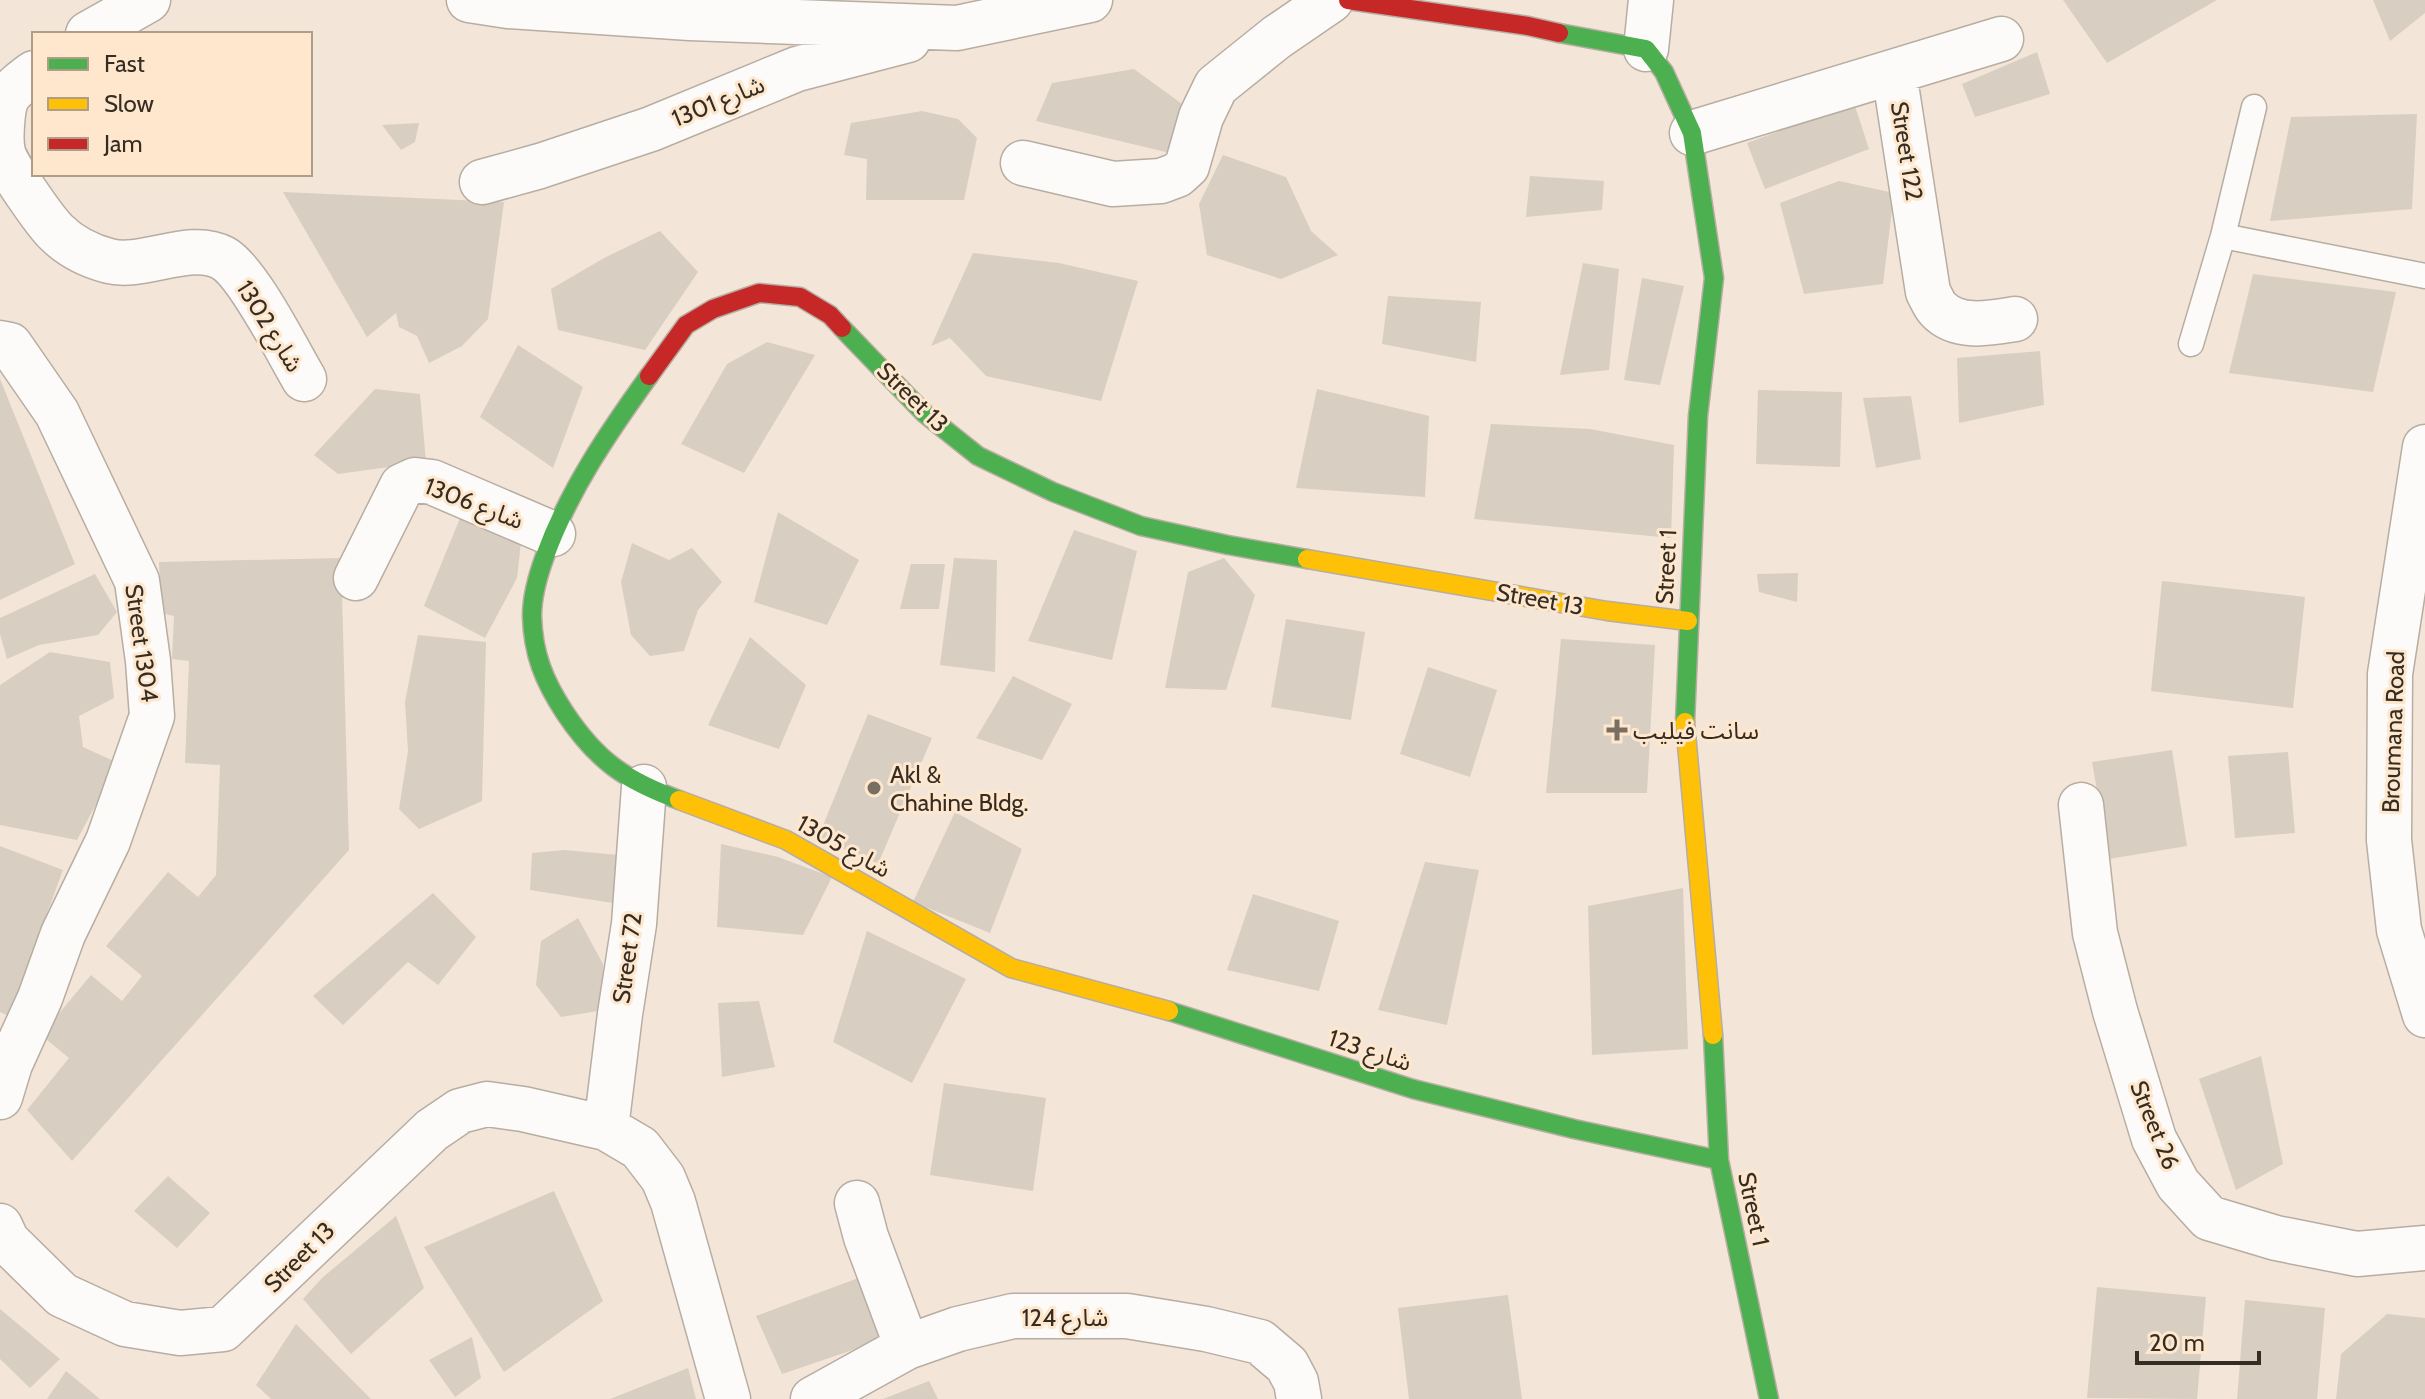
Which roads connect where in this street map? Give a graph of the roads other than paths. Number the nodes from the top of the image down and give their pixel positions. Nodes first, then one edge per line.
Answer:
1 (148, 0) edge
2 (469, 0) edge
3 (1090, 0) edge
4 (1331, 0) edge
5 (1348, 0) edge
6 (1651, 0) edge
7 (957, 28) junction
8 (92, 32) edge
9 (2001, 39) dead end
10 (1646, 49) junction
11 (1894, 72) junction
12 (32, 75) edge
13 (2254, 107) dead end
14 (1692, 133) junction
15 (1023, 163) dead end
16 (482, 182) dead end
17 (2223, 236) junction
18 (2425, 276) edge
19 (2015, 319) dead end
20 (0, 343) edge
21 (2191, 344) dead end
22 (304, 379) dead end
23 (2425, 447) edge
24 (553, 534) junction
25 (356, 578) dead end
26 (1688, 621) junction
27 (644, 787) junction
28 (2081, 805) dead end
29 (1011, 968) joint
30 (2425, 1015) edge
31 (0, 1097) edge
32 (606, 1128) junction
33 (1719, 1160) junction
34 (857, 1203) dead end
35 (0, 1226) edge
36 (2425, 1248) edge
37 (907, 1347) junction
38 (728, 1399) edge
39 (813, 1399) edge
40 (1299, 1399) edge
41 (1769, 1399) edge

1 - 8 street
2 - 7 street
3 - 7 street
4 - 15 street
5 - 10 street
6 - 10 street
7 - 16 street, شارع 1301
9 - 11 street
10 - 14 street, Street 1
11 - 14 street, Street 122
11 - 19 street, Street 122
12 - 22 street, شارع 1302
13 - 17 lane
14 - 26 street, Street 1
17 - 18 lane
17 - 21 lane
20 - 31 street, Street 1304
23 - 30 street, Broumana Road
24 - 25 street, شارع 1306
24 - 26 street, Street 13
24 - 27 street, Street 13
26 - 33 street, Street 1
27 - 29 street, شارع 1305
27 - 32 street, Street 72
28 - 36 street, Street 26
29 - 33 street, شارع 123
32 - 35 street, Street 13
32 - 38 street
33 - 41 street, Street 1
34 - 37 street
37 - 39 street, شارع 124
37 - 40 street, شارع 124

